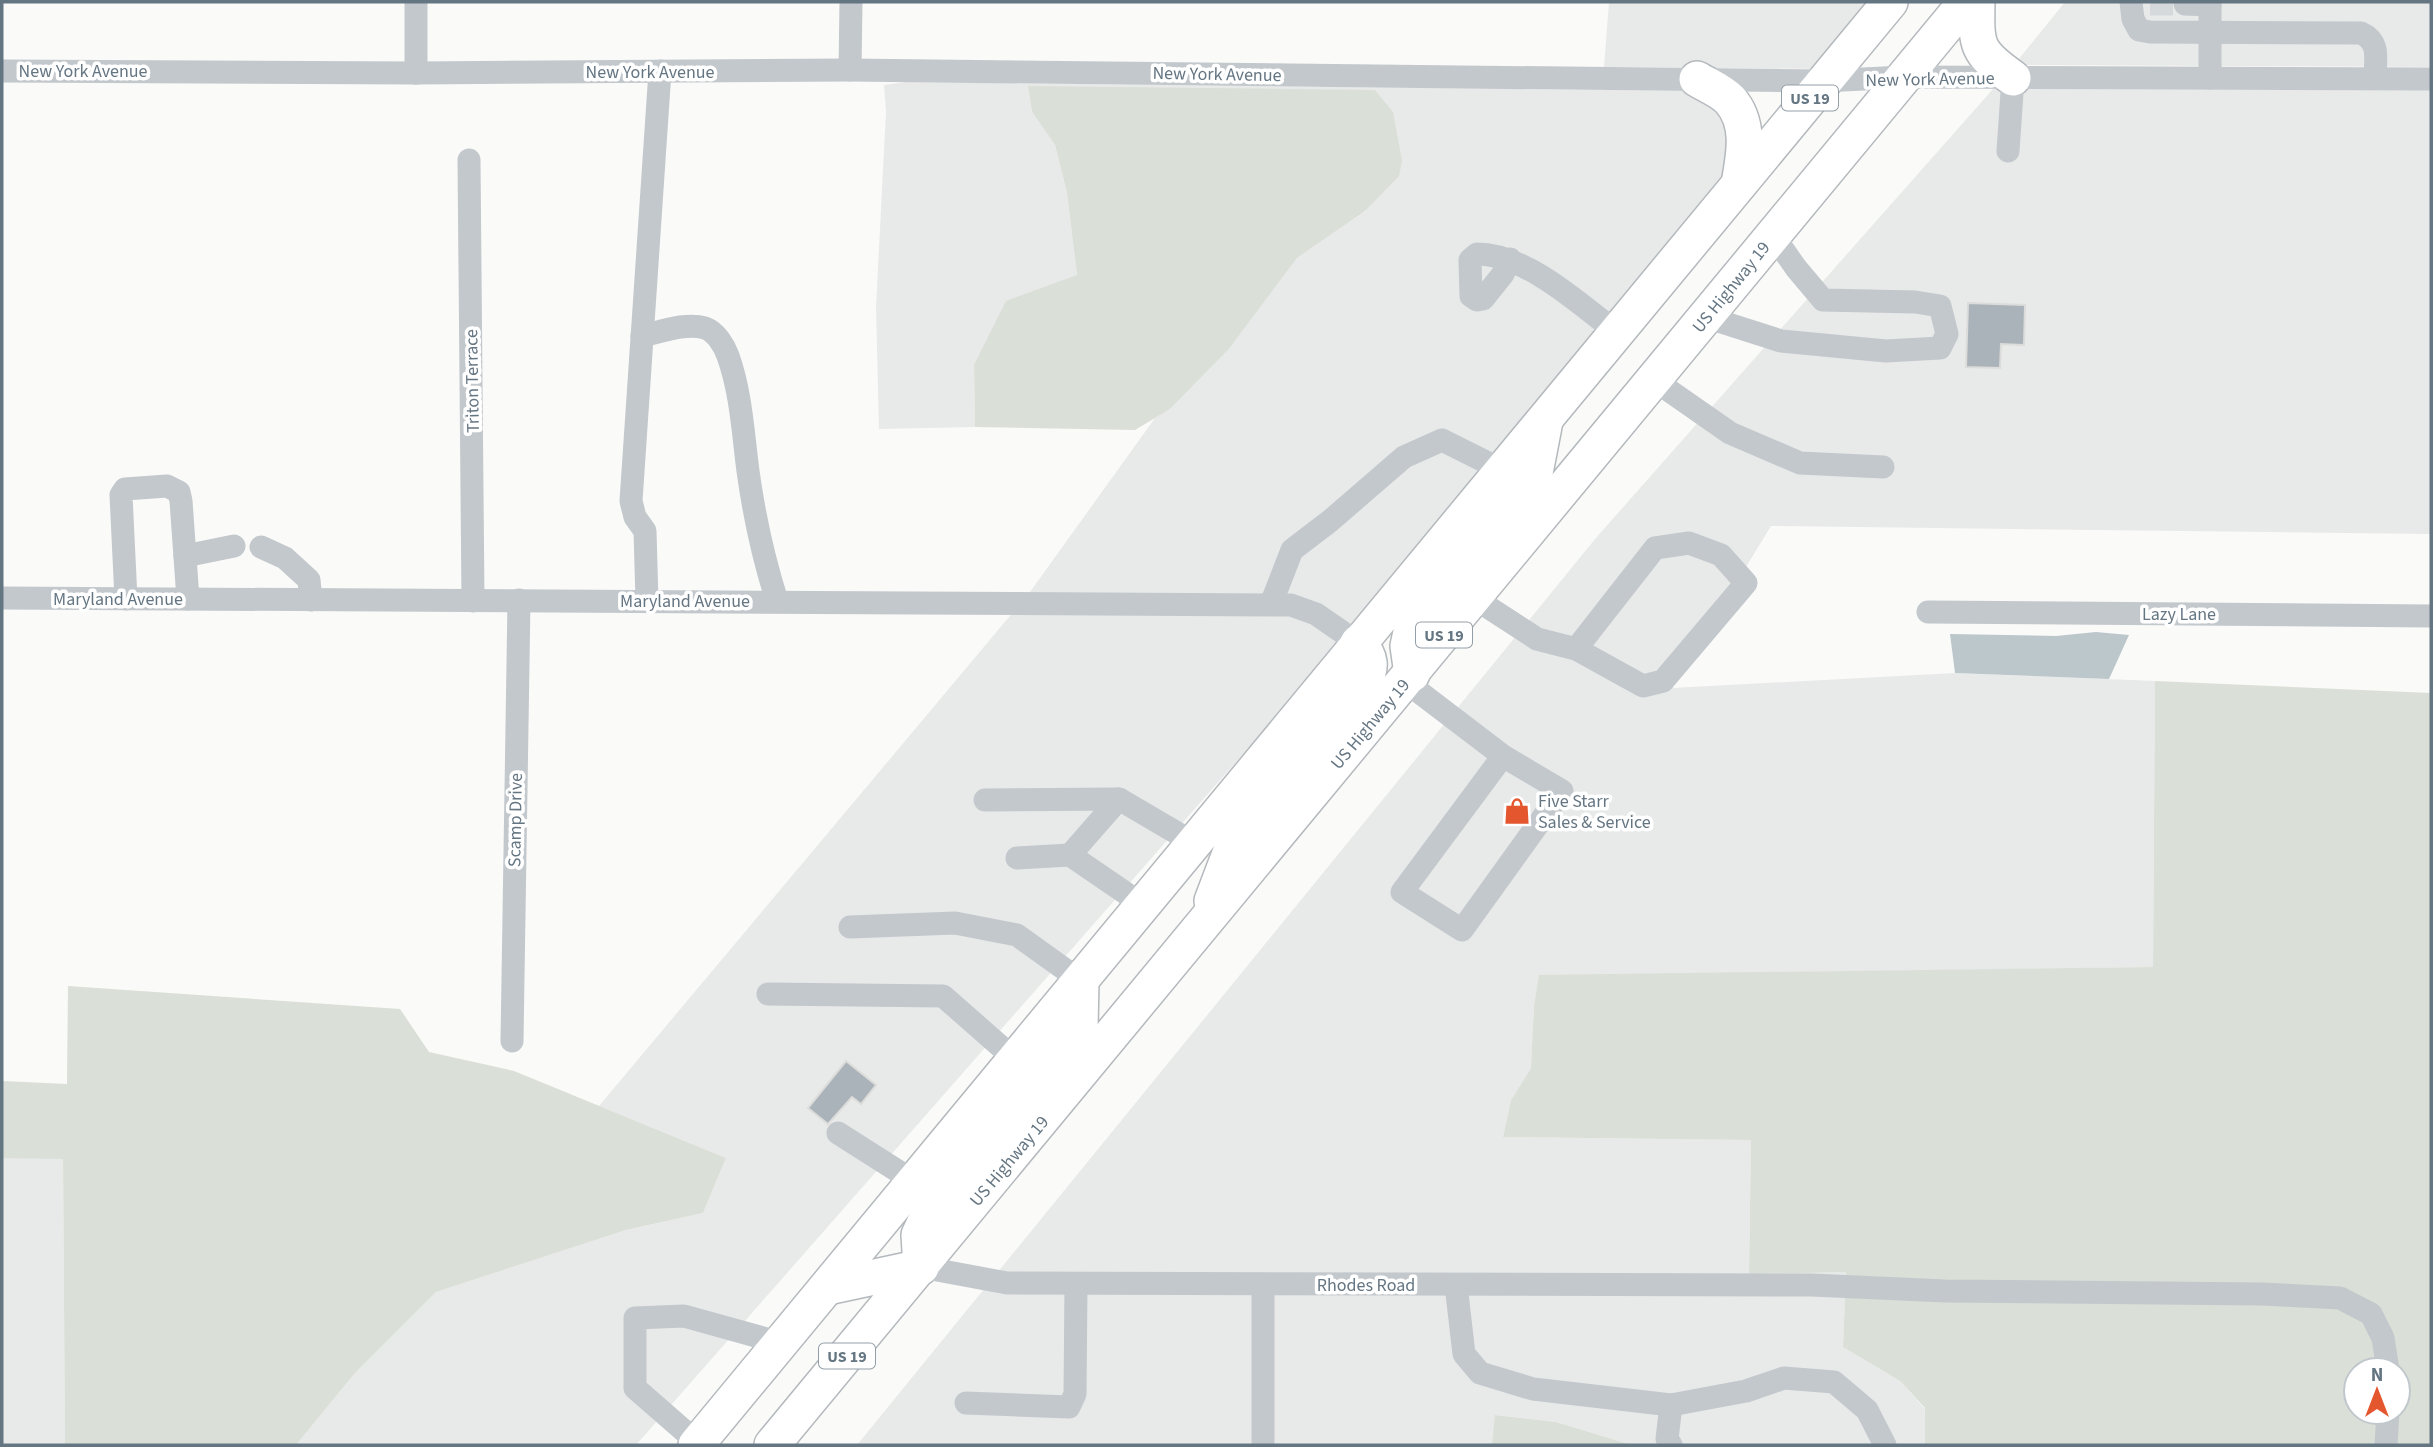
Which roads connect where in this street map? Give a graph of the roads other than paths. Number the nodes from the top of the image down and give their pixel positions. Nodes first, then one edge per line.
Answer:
1 (416, 2) edge
2 (851, 2) edge
3 (1890, 2) edge
4 (1966, 2) edge
5 (1977, 2) edge
6 (2137, 3) edge
7 (2210, 3) edge
8 (2185, 4) dead end
9 (2210, 32) junction
10 (850, 70) junction
11 (2, 71) edge
12 (660, 71) junction
13 (416, 73) junction
14 (1903, 78) junction
15 (2013, 78) junction
16 (2210, 78) junction
17 (2375, 78) junction
18 (1697, 79) junction
19 (2431, 79) edge
20 (1824, 81) junction
21 (2008, 151) dead end
22 (469, 160) dead end
23 (1739, 184) junction
24 (1773, 236) junction
25 (1510, 259) dead end
26 (1706, 317) junction
27 (1616, 332) junction
28 (642, 336) junction
29 (1654, 380) junction
30 (1546, 417) junction
31 (1884, 467) dead end
32 (1502, 470) junction
33 (234, 546) dead end
34 (261, 547) dead end
35 (185, 556) junction
36 (2, 598) edge
37 (1474, 598) junction
38 (126, 599) junction
39 (188, 599) junction
40 (312, 600) junction
41 (519, 600) junction
42 (473, 601) junction
43 (647, 601) junction
44 (777, 601) junction
45 (1270, 604) junction
46 (1928, 612) dead end
47 (2431, 616) edge
48 (1358, 643) junction
49 (1576, 649) junction
50 (1409, 678) junction
51 (1503, 755) junction
52 (1119, 799) junction
53 (985, 800) dead end
54 (1194, 843) junction
55 (1070, 855) junction
56 (1017, 858) dead end
57 (1143, 905) junction
58 (850, 926) dead end
59 (1203, 927) junction
60 (1081, 981) junction
61 (768, 994) dead end
62 (512, 1041) dead end
63 (1016, 1060) junction
64 (838, 1133) dead end
65 (915, 1182) junction
66 (921, 1267) junction
67 (1076, 1284) junction
68 (1263, 1285) junction
69 (1456, 1285) junction
70 (828, 1287) junction
71 (781, 1343) junction
72 (2386, 1356) edge
73 (966, 1403) dead end
74 (1671, 1405) junction
75 (2387, 1426) edge
76 (697, 1444) edge
77 (772, 1445) edge
78 (1263, 1445) edge
79 (1671, 1445) edge
80 (1885, 1445) edge
81 (2386, 1445) edge

1 - 13 street
2 - 10 street
3 - 20 highway, US 19
4 - 14 highway, US Highway 19 / US 19
5 - 15 highway
6 - 9 street
7 - 8 street
7 - 9 street
9 - 16 street
9 - 17 street
10 - 12 street, New York Avenue
10 - 18 street, New York Avenue
11 - 13 street, New York Avenue
12 - 13 street, New York Avenue
12 - 28 street
14 - 15 street, New York Avenue
14 - 20 street, New York Avenue
14 - 24 highway, US Highway 19 / US 19
15 - 16 street, New York Avenue
15 - 21 street
16 - 17 street, New York Avenue
17 - 19 street, New York Avenue
18 - 20 street, New York Avenue
18 - 23 highway
20 - 23 highway, US 19
22 - 42 street, Triton Terrace
23 - 27 highway, US 19
24 - 26 highway, US Highway 19 / US 19
24 - 26 street
25 - 27 street
26 - 29 highway, US Highway 19 / US 19
27 - 30 highway, US 19
28 - 43 street
28 - 44 street
29 - 31 street
29 - 37 highway, US Highway 19 / US 19
30 - 32 highway, US 19
30 - 50 highway
32 - 45 street
32 - 48 highway, US 19
33 - 35 street
34 - 40 street
35 - 38 street
35 - 39 street
36 - 38 street, Maryland Avenue
37 - 49 street
37 - 50 highway, US Highway 19 / US 19
38 - 39 street, Maryland Avenue
39 - 40 street, Maryland Avenue
40 - 42 street, Maryland Avenue
41 - 42 street, Maryland Avenue
41 - 43 street, Maryland Avenue
41 - 62 street, Scamp Drive
43 - 44 street, Maryland Avenue
44 - 45 street, Maryland Avenue
45 - 48 street, Maryland Avenue
46 - 47 street, Lazy Lane
48 - 54 highway, US 19
48 - 59 highway
49 - 49 street
50 - 51 street
50 - 59 highway, US Highway 19 / US 19
51 - 51 street
52 - 53 street
52 - 54 street
52 - 55 street
54 - 57 highway, US 19
55 - 56 street
55 - 57 street
57 - 60 highway, US 19
58 - 60 street
59 - 66 highway, US Highway 19 / US 19
60 - 63 highway, US 19
60 - 66 highway
61 - 63 street
63 - 65 highway, US 19
64 - 65 street
65 - 70 highway, US 19
66 - 67 street, Rhodes Road
66 - 70 highway
66 - 77 highway, US Highway 19 / US 19
67 - 68 street, Rhodes Road
67 - 73 street
68 - 69 street, Rhodes Road
68 - 78 street
69 - 72 street, Rhodes Road
69 - 74 street
70 - 71 highway, US 19
71 - 76 highway, US 19
71 - 76 street
74 - 79 street
74 - 80 street
75 - 81 street

